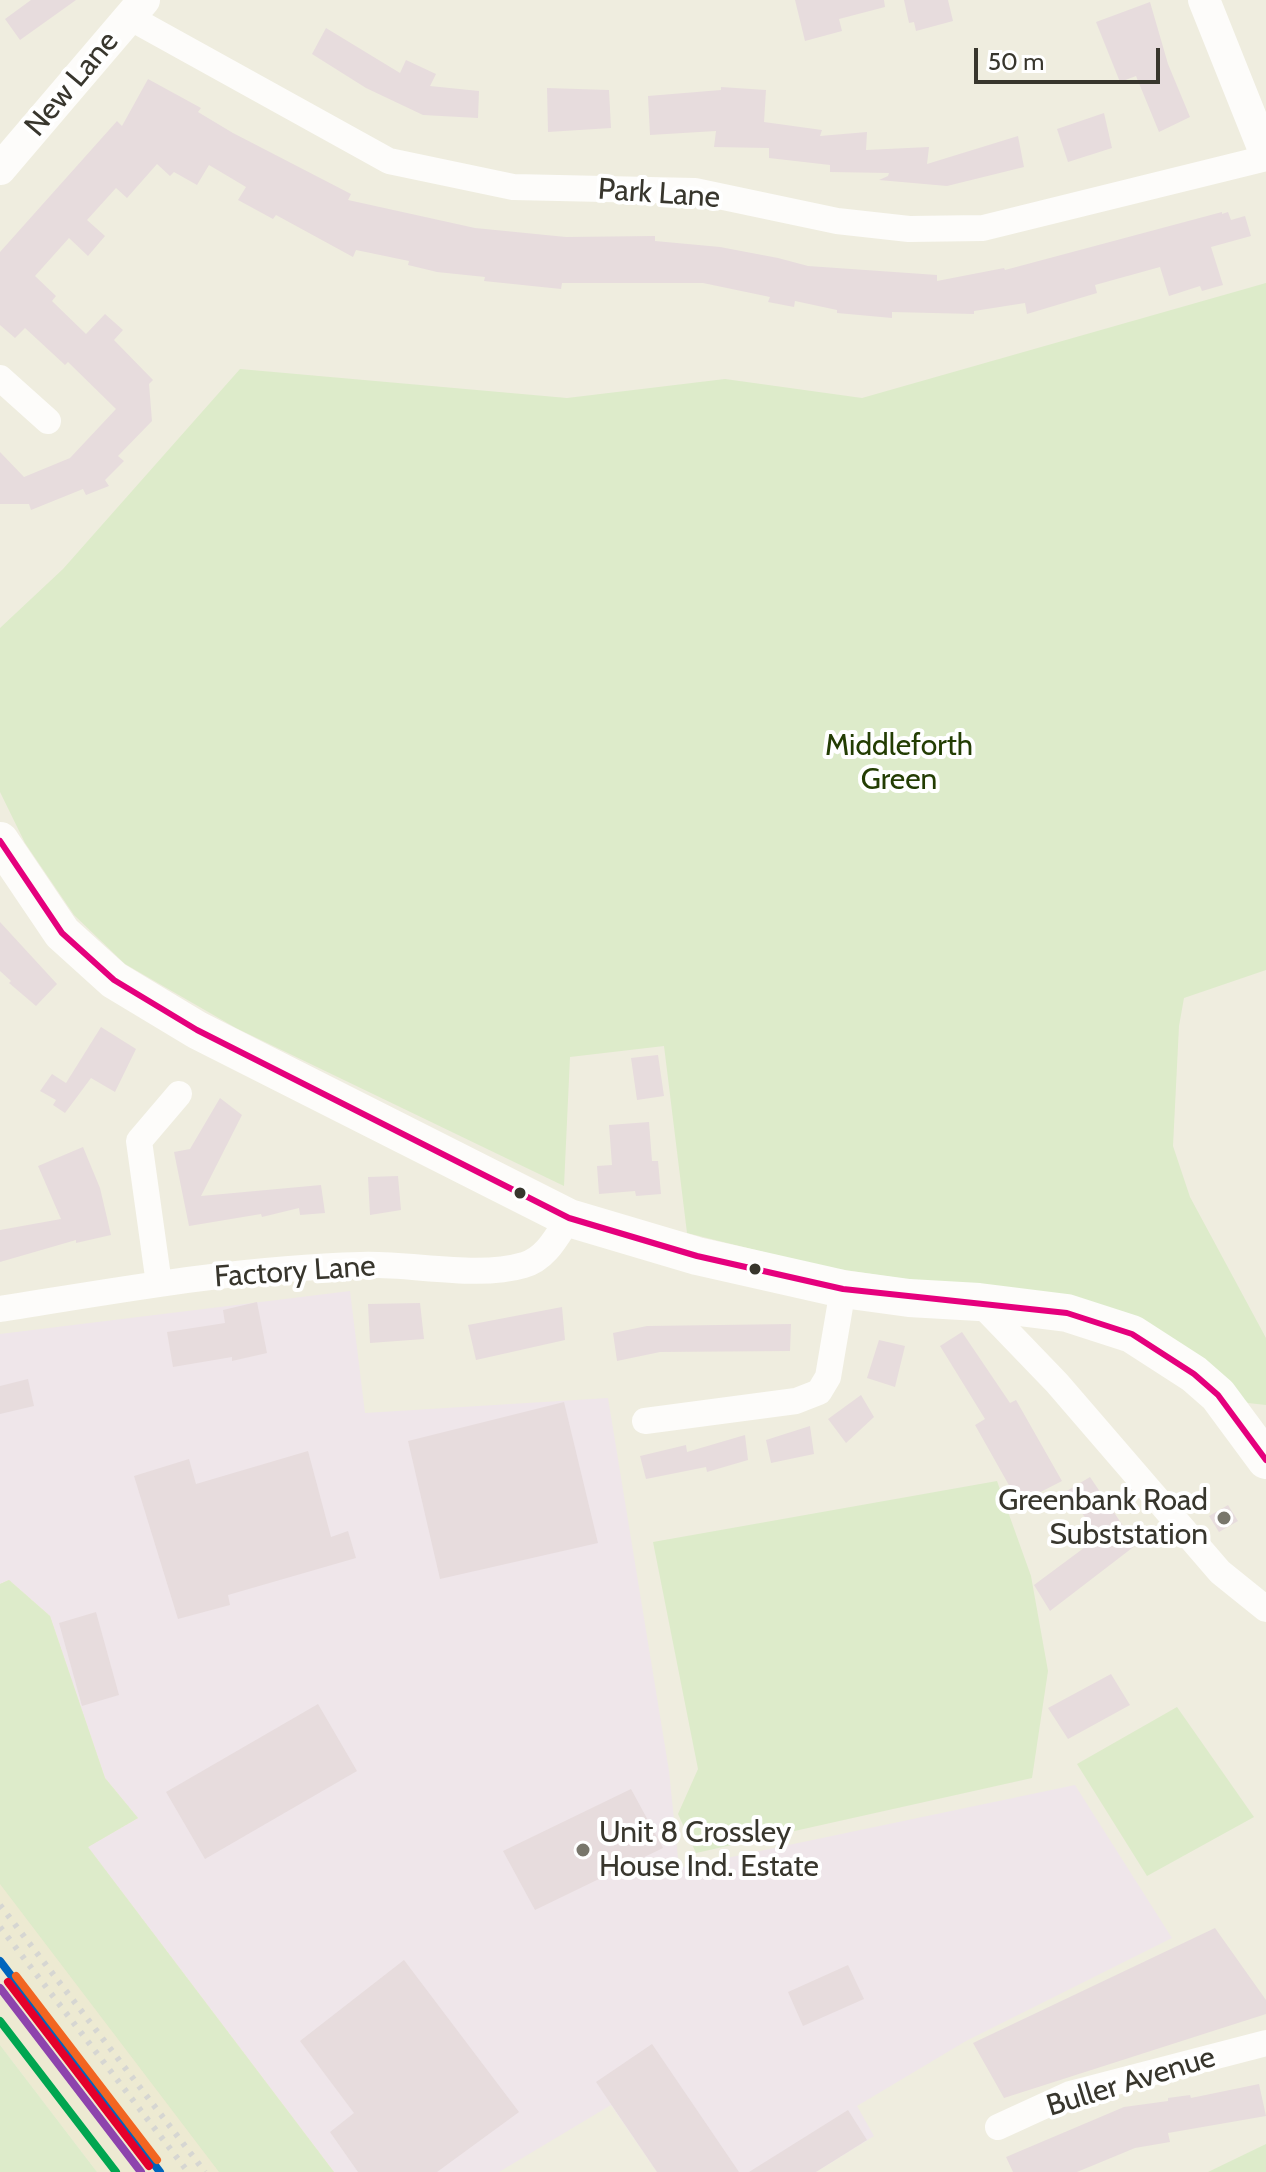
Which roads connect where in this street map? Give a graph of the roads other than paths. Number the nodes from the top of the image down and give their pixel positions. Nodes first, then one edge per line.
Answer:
1 (1204, 0) edge
2 (137, 8) edge
3 (1266, 157) edge
4 (0, 169) edge
5 (0, 378) edge
6 (48, 421) dead end
7 (0, 841) edge
8 (179, 1094) dead end
9 (569, 1218) junction
10 (159, 1284) junction
11 (843, 1289) junction
12 (979, 1302) junction
13 (0, 1309) edge
14 (645, 1421) dead end
15 (1264, 1448) edge
16 (1266, 1609) edge
17 (1266, 2043) edge
18 (998, 2127) dead end

1 - 3 street
2 - 3 street, Park Lane
2 - 4 street, New Lane
5 - 6 street
7 - 9 main road
8 - 10 street
9 - 10 street, Factory Lane
9 - 11 main road
10 - 13 street, Factory Lane
11 - 12 main road
11 - 14 street
12 - 15 main road
12 - 16 street
17 - 18 street, Buller Avenue

